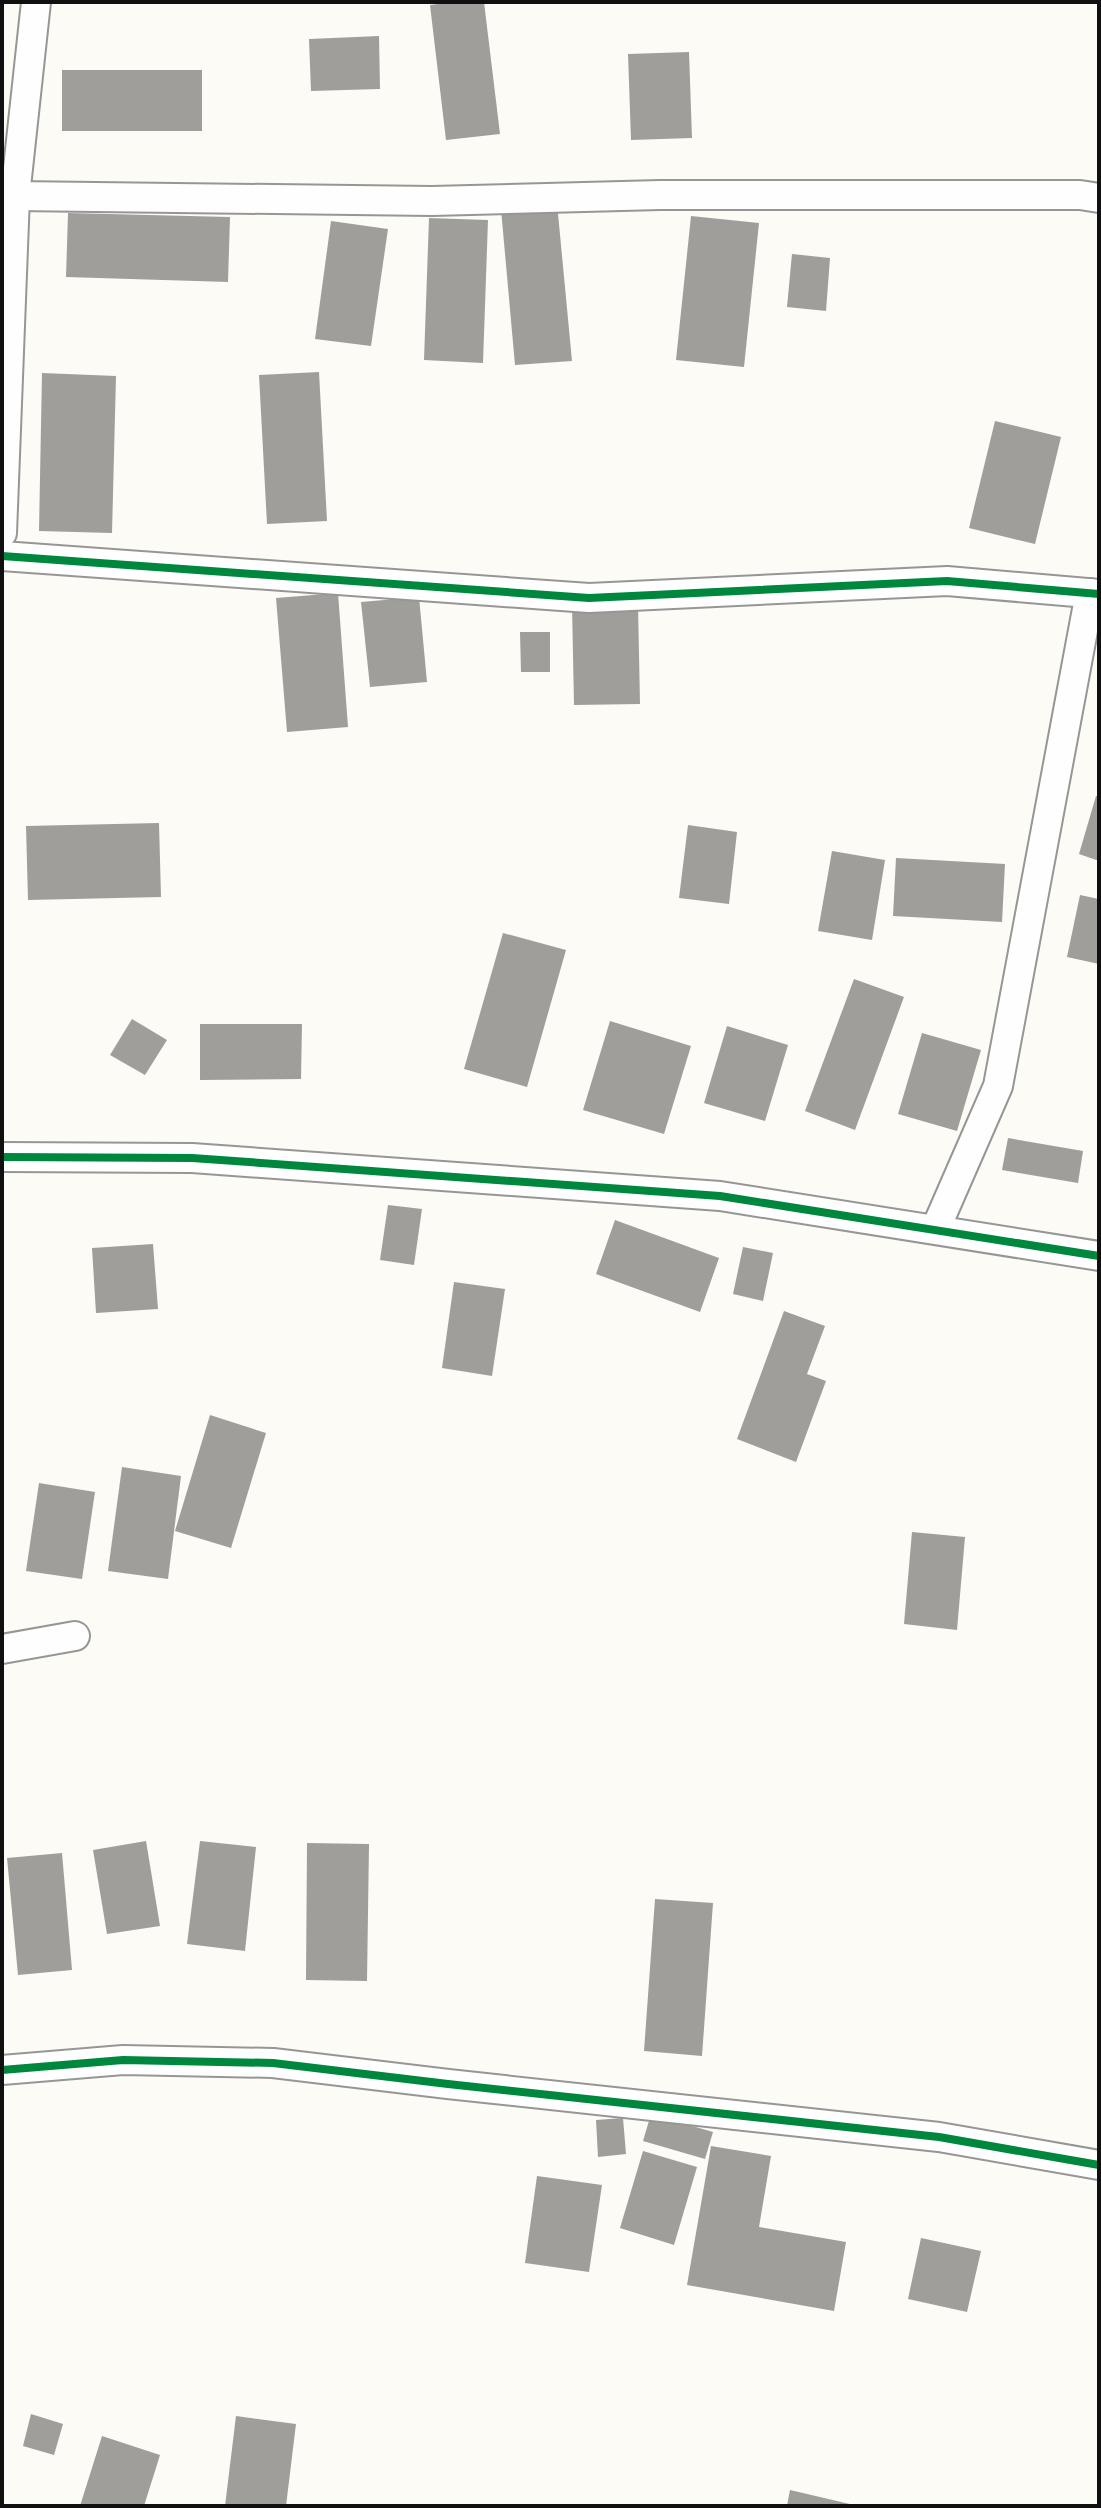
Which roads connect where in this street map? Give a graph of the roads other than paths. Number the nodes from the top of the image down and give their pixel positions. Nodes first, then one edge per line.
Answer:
1 (36, 2) edge
2 (8, 193) edge
3 (1099, 198) edge
4 (2, 533) edge
5 (2, 556) edge
6 (1094, 593) edge
7 (2, 1157) edge
8 (936, 1228) junction
9 (1099, 1256) edge
10 (75, 1636) dead end
11 (2, 1649) edge
12 (2, 2070) edge
13 (1099, 2165) edge

1 - 2 street
2 - 3 street
2 - 4 street
5 - 6 street
6 - 8 street
7 - 8 street
8 - 9 street
10 - 11 street
12 - 13 street

